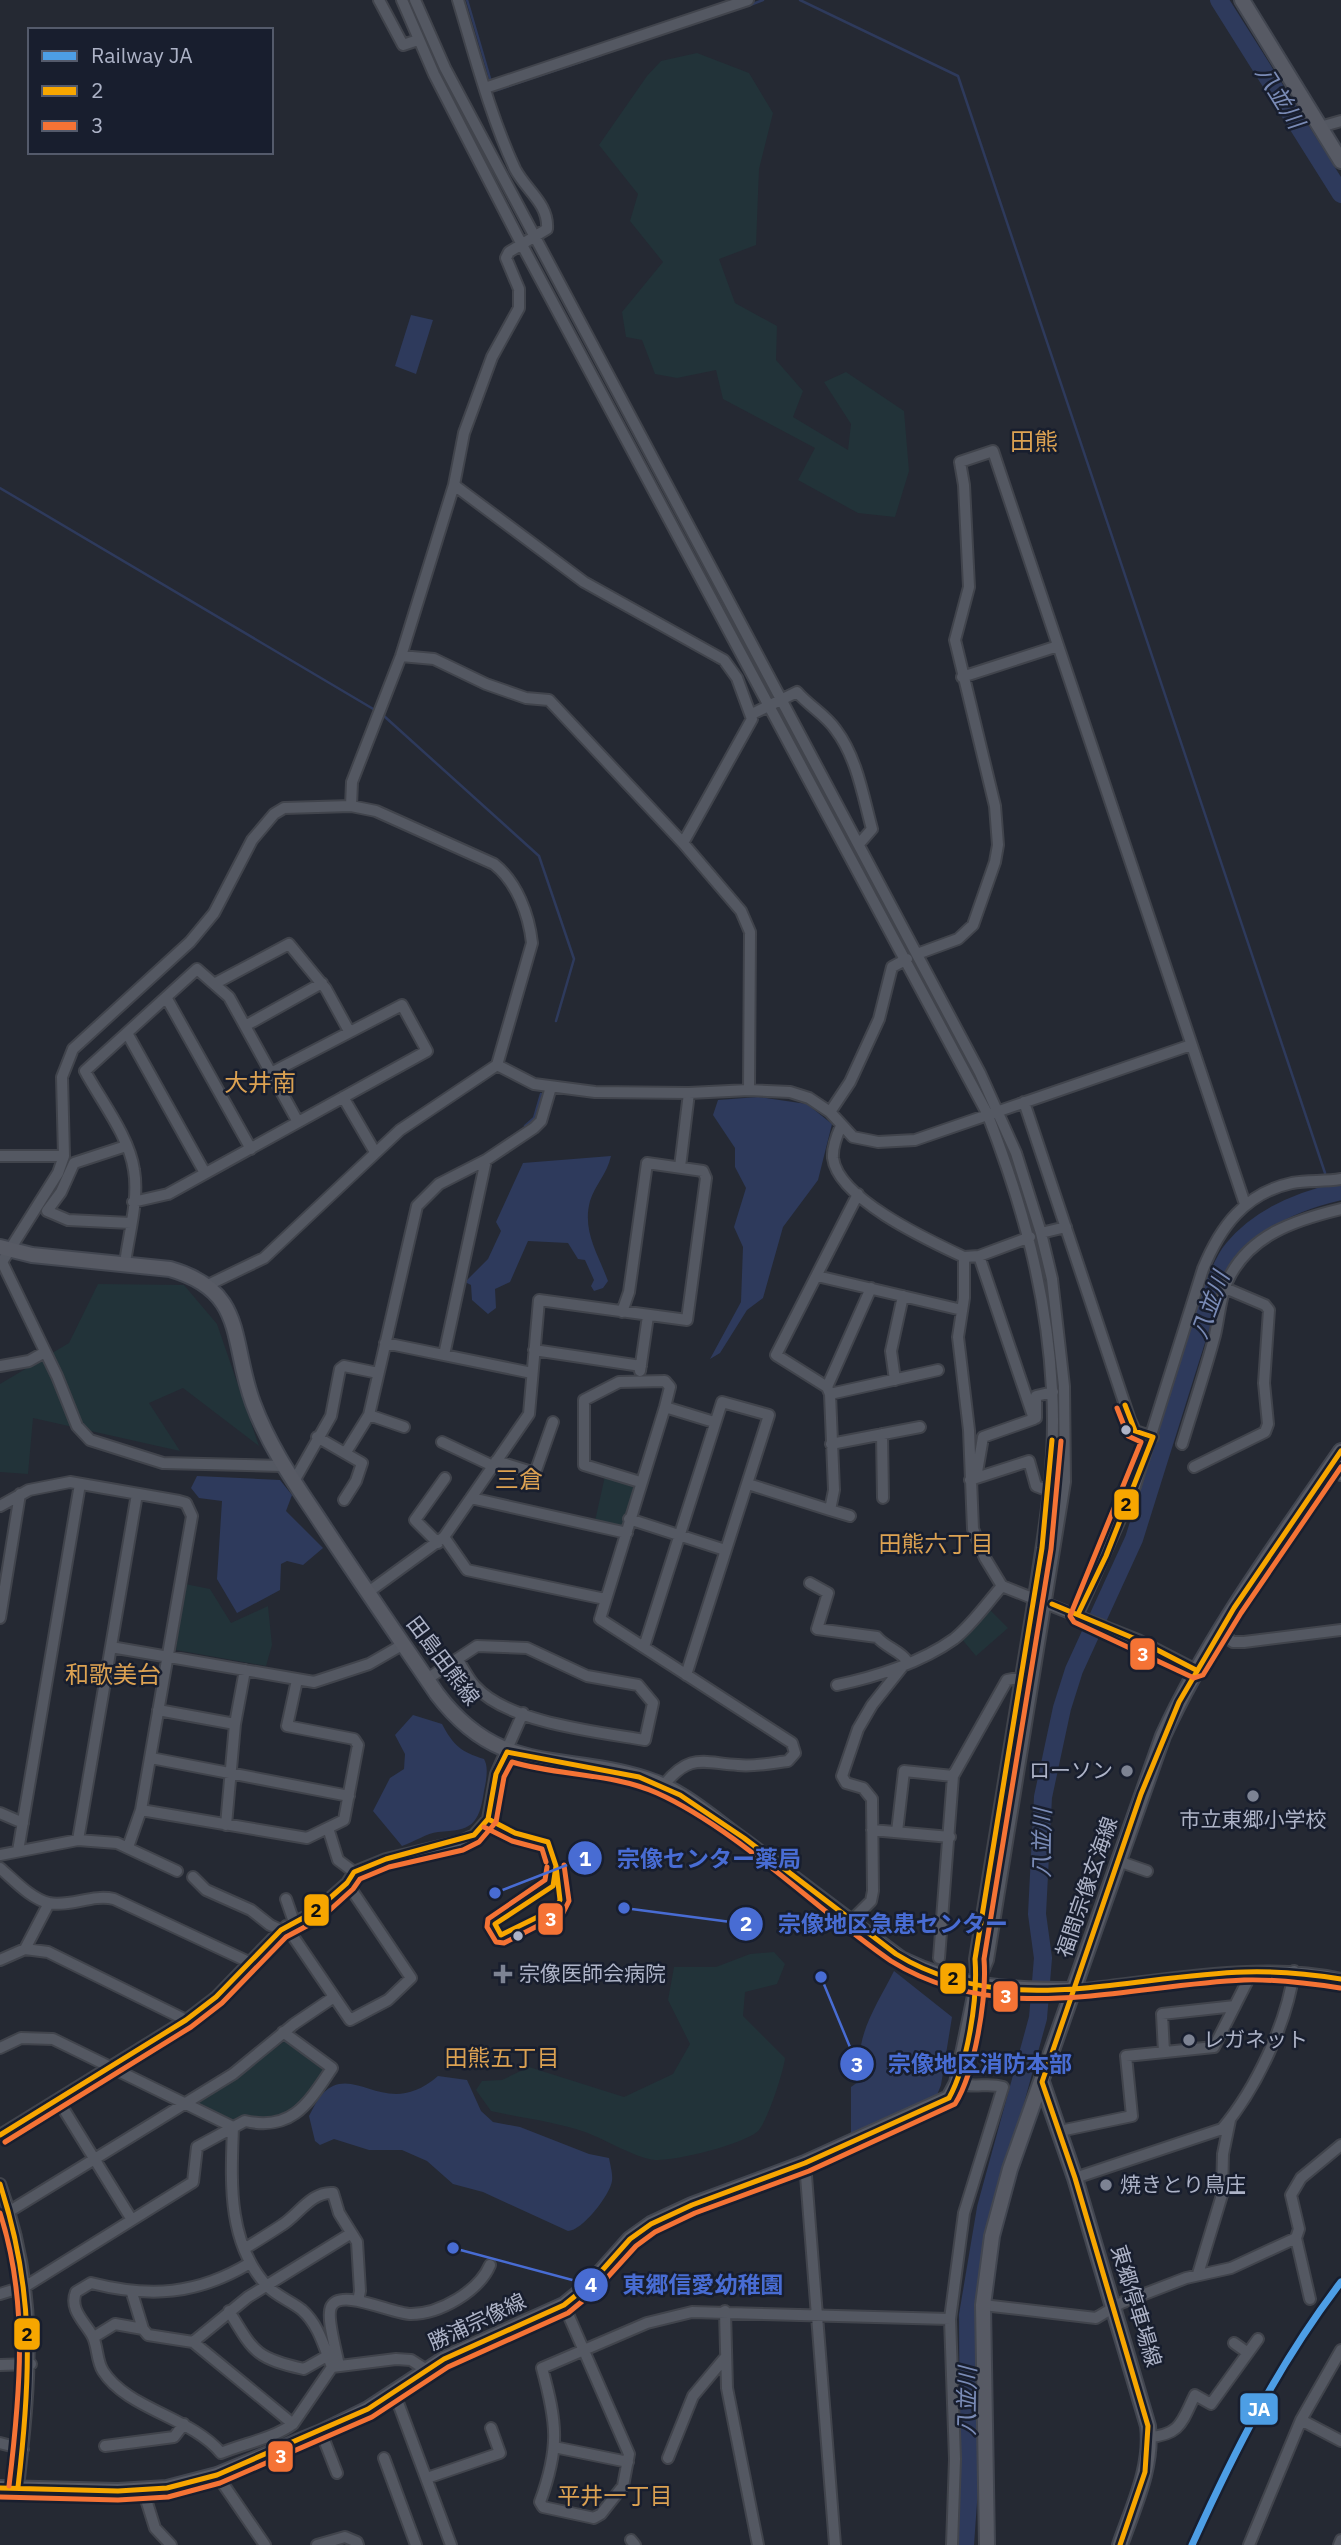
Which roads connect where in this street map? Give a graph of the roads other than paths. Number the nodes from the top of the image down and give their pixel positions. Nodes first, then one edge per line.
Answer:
1 (379, 0) edge
2 (402, 0) edge
3 (415, 0) edge
4 (458, 0) edge
5 (748, 0) edge
6 (1242, 0) edge
7 (418, 40) junction
8 (485, 88) junction
9 (1341, 121) edge
10 (1320, 127) junction
11 (1341, 161) edge
12 (534, 236) junction
13 (521, 243) junction
14 (454, 485) junction
15 (1058, 646) junction
16 (401, 656) junction
17 (962, 677) junction
18 (782, 699) junction
19 (769, 705) junction
20 (752, 714) junction
21 (351, 806) junction
22 (682, 843) junction
23 (859, 844) junction
24 (912, 957) junction
25 (322, 983) junction
26 (214, 984) junction
27 (166, 997) junction
28 (245, 1026) junction
29 (349, 1031) junction
30 (127, 1033) junction
31 (1191, 1045) junction
32 (497, 1065) junction
33 (271, 1073) junction
34 (551, 1087) junction
35 (749, 1090) junction
36 (689, 1093) junction
37 (343, 1097) junction
38 (1024, 1102) junction
39 (992, 1111) junction
40 (830, 1112) junction
41 (298, 1122) junction
42 (841, 1126) junction
43 (126, 1146) junction
44 (251, 1149) junction
45 (375, 1152) junction
46 (0, 1156) edge
47 (64, 1156) junction
48 (486, 1160) junction
49 (680, 1167) junction
50 (205, 1173) junction
51 (1341, 1179) edge
52 (859, 1194) junction
53 (133, 1202) junction
54 (1245, 1204) junction
55 (1341, 1209) edge
56 (131, 1223) junction
57 (1066, 1227) junction
58 (1041, 1233) junction
59 (1030, 1237) junction
60 (4, 1248) edge
61 (964, 1256) junction
62 (979, 1256) junction
63 (125, 1263) junction
64 (817, 1276) junction
65 (208, 1285) junction
66 (871, 1288) junction
67 (1226, 1288) junction
68 (904, 1296) junction
69 (962, 1310) junction
70 (622, 1311) junction
71 (649, 1316) junction
72 (385, 1343) junction
73 (534, 1350) junction
74 (45, 1352) junction
75 (444, 1355) junction
76 (0, 1366) edge
77 (640, 1366) junction
78 (938, 1370) dead end
79 (378, 1373) junction
80 (532, 1373) junction
81 (638, 1380) junction
82 (895, 1380) junction
83 (828, 1391) junction
84 (1053, 1392) junction
85 (665, 1407) junction
86 (369, 1415) junction
87 (1034, 1419) junction
88 (553, 1422) dead end
89 (714, 1422) junction
90 (404, 1427) dead end
91 (920, 1427) dead end
92 (881, 1434) junction
93 (317, 1437) junction
94 (1153, 1437) junction
95 (442, 1442) dead end
96 (831, 1444) junction
97 (1182, 1444) dead end
98 (1341, 1451) edge
99 (346, 1452) junction
100 (495, 1464) junction
101 (282, 1466) junction
102 (1194, 1467) dead end
103 (1336, 1471) edge
104 (445, 1478) dead end
105 (972, 1479) junction
106 (640, 1482) junction
107 (293, 1483) junction
108 (80, 1484) junction
109 (747, 1485) junction
110 (1049, 1491) junction
111 (20, 1494) junction
112 (137, 1494) junction
113 (471, 1498) junction
114 (883, 1498) dead end
115 (344, 1500) dead end
116 (0, 1506) edge
117 (830, 1510) junction
118 (850, 1516) dead end
119 (629, 1520) junction
120 (627, 1533) junction
121 (679, 1534) junction
122 (441, 1540) junction
123 (725, 1550) junction
124 (810, 1583) dead end
125 (1002, 1586) junction
126 (367, 1593) junction
127 (1034, 1596) junction
128 (605, 1600) junction
129 (1048, 1602) junction
130 (1081, 1615) junction
131 (0, 1618) edge
132 (1341, 1630) edge
133 (1219, 1632) junction
134 (402, 1645) junction
135 (111, 1647) junction
136 (643, 1647) junction
137 (168, 1657) junction
138 (457, 1659) junction
139 (907, 1661) junction
140 (245, 1670) junction
141 (1196, 1670) junction
142 (686, 1675) junction
143 (1021, 1677) junction
144 (427, 1679) junction
145 (296, 1680) junction
146 (838, 1685) dead end
147 (158, 1710) junction
148 (523, 1713) junction
149 (235, 1724) junction
150 (507, 1752) junction
151 (151, 1758) junction
152 (231, 1772) junction
153 (953, 1776) junction
154 (663, 1786) junction
155 (349, 1796) junction
156 (141, 1810) junction
157 (0, 1813) edge
158 (23, 1823) junction
159 (226, 1825) junction
160 (328, 1828) junction
161 (872, 1830) junction
162 (897, 1832) junction
163 (950, 1837) junction
164 (78, 1840) junction
165 (128, 1847) junction
166 (18, 1851) junction
167 (0, 1855) edge
168 (1118, 1861) junction
169 (0, 1868) edge
170 (177, 1871) dead end
171 (1147, 1871) dead end
172 (354, 1872) junction
173 (193, 1877) dead end
174 (347, 1883) junction
175 (286, 1899) dead end
176 (50, 1903) junction
177 (851, 1921) junction
178 (287, 1926) junction
179 (25, 1950) junction
180 (939, 1958) dead end
181 (0, 1960) edge
182 (251, 1963) junction
183 (1294, 1971) junction
184 (1252, 1972) junction
185 (1341, 1979) edge
186 (977, 1986) junction
187 (1075, 1990) junction
188 (334, 1997) junction
189 (1235, 2006) junction
190 (186, 2020) junction
191 (283, 2032) junction
192 (0, 2048) edge
193 (1164, 2052) junction
194 (111, 2067) junction
195 (1042, 2082) junction
196 (957, 2083) junction
197 (58, 2100) junction
198 (186, 2104) junction
199 (1230, 2119) junction
200 (233, 2127) junction
201 (1060, 2131) junction
202 (0, 2135) edge
203 (1341, 2145) edge
204 (95, 2161) junction
205 (805, 2163) junction
206 (1075, 2178) junction
207 (0, 2184) edge
208 (5, 2215) edge
209 (132, 2220) junction
210 (350, 2234) junction
211 (1296, 2238) junction
212 (244, 2249) junction
213 (250, 2263) junction
214 (490, 2265) dead end
215 (1198, 2274) junction
216 (26, 2286) junction
217 (268, 2286) junction
218 (132, 2293) junction
219 (0, 2294) edge
220 (1310, 2299) dead end
221 (358, 2301) junction
222 (564, 2305) junction
223 (983, 2305) junction
224 (1115, 2308) junction
225 (229, 2311) junction
226 (725, 2311) junction
227 (817, 2314) junction
228 (950, 2319) junction
229 (143, 2329) junction
230 (94, 2337) junction
231 (1258, 2339) dead end
232 (193, 2342) junction
233 (1234, 2343) dead end
234 (1341, 2350) edge
235 (584, 2352) junction
236 (1248, 2353) junction
237 (724, 2359) junction
238 (333, 2363) junction
239 (31, 2364) junction
240 (0, 2365) edge
241 (425, 2370) junction
242 (394, 2392) junction
243 (1301, 2420) junction
244 (184, 2424) junction
245 (293, 2424) junction
246 (491, 2428) dead end
247 (321, 2432) junction
248 (1149, 2437) junction
249 (1341, 2441) edge
250 (0, 2444) edge
251 (105, 2446) dead end
252 (554, 2447) junction
253 (23, 2449) junction
254 (384, 2458) dead end
255 (668, 2458) dead end
256 (628, 2462) junction
257 (337, 2473) dead end
258 (217, 2474) junction
259 (427, 2478) junction
260 (18, 2487) junction
261 (0, 2488) edge
262 (143, 2490) junction
263 (1341, 2540) edge
264 (171, 2545) edge
265 (265, 2545) edge
266 (317, 2545) edge
267 (358, 2545) edge
268 (416, 2545) edge
269 (451, 2545) edge
270 (758, 2545) edge
271 (835, 2545) edge
272 (952, 2545) edge
273 (987, 2545) edge
274 (1120, 2545) edge
275 (1249, 2545) edge
276 (1339, 2545) edge

1 - 7 street
2 - 7 street
3 - 12 street
4 - 8 street
5 - 8 street
6 - 10 main road
7 - 13 street
8 - 12 street
9 - 10 street
10 - 11 main road
12 - 13 street
12 - 18 street
13 - 14 street
13 - 19 street
14 - 16 street
14 - 20 street
15 - 17 street
15 - 17 street
15 - 31 street
16 - 21 street
16 - 22 street
17 - 24 street
18 - 19 street
18 - 23 street
18 - 23 street
19 - 20 street
19 - 24 street
20 - 22 street
21 - 32 street
21 - 47 street
22 - 35 street
23 - 24 street
24 - 39 street
24 - 40 street
25 - 26 street
25 - 28 street
25 - 29 street
26 - 27 street
26 - 28 street
27 - 30 street
27 - 44 street
28 - 33 street
29 - 33 street
29 - 37 street
30 - 43 street
30 - 50 street
31 - 38 street
31 - 54 street
32 - 34 street
32 - 45 street
33 - 41 street
34 - 36 street
34 - 48 street
35 - 36 street
35 - 40 street
36 - 49 street
37 - 41 street
37 - 45 street
38 - 39 street
38 - 57 street
39 - 42 street
39 - 58 street
39 - 59 street
40 - 42 street
41 - 44 street
42 - 52 street
43 - 53 street
43 - 56 street
44 - 50 street
45 - 65 street
46 - 47 street
47 - 60 street
48 - 72 street
48 - 75 street
49 - 70 street
49 - 71 street
50 - 53 street
51 - 54 street
52 - 61 street
52 - 64 street
53 - 56 street
54 - 94 street
55 - 67 street
56 - 63 street
57 - 58 street
57 - 94 street
58 - 129 street
59 - 62 street
59 - 84 street
60 - 63 main road
60 - 74 street
61 - 62 street
61 - 69 street
62 - 87 street
63 - 65 main road
64 - 66 street
64 - 83 street
65 - 101 main road, 田島田熊線
66 - 68 street
66 - 83 street
67 - 97 street
67 - 102 street
68 - 69 street
68 - 82 street
69 - 105 street
70 - 71 street
70 - 73 street
71 - 77 street
72 - 75 street
72 - 79 street
73 - 77 street
73 - 80 street
74 - 76 street
74 - 101 street
75 - 80 street
77 - 81 street
78 - 82 street
79 - 86 street
79 - 93 street
80 - 100 street
81 - 85 street
81 - 106 street
82 - 83 street
83 - 96 street
84 - 87 street
84 - 110 street
85 - 89 street
85 - 106 street
86 - 90 street
86 - 99 street
87 - 105 street
88 - 100 street
89 - 109 street
89 - 121 street
91 - 92 street
92 - 96 street
92 - 114 street
93 - 99 street
93 - 107 street
94 - 130 street
95 - 100 street
96 - 117 street
98 - 103 main road, 福間宗像玄海線
99 - 115 street
100 - 113 street
101 - 107 main road, 田島田熊線
103 - 133 main road, 福間宗像玄海線
104 - 122 street
105 - 110 street
105 - 125 street
106 - 119 street
107 - 126 main road, 田島田熊線
108 - 111 street
108 - 112 street
108 - 158 street
109 - 117 street
109 - 123 street
110 - 127 street
111 - 116 street
111 - 131 street
112 - 135 street
112 - 137 street
113 - 120 street
113 - 122 street
117 - 118 street
119 - 120 street
119 - 121 street
120 - 128 street
121 - 123 street
121 - 136 street
122 - 126 street
122 - 128 street
123 - 142 street
124 - 139 street
125 - 127 street
125 - 139 street
126 - 134 main road, 田島田熊線
127 - 129 street
127 - 143 street
128 - 136 street
129 - 130 street
129 - 186 street
130 - 141 street
132 - 133 street
133 - 141 main road, 福間宗像玄海線
134 - 144 main road, 田島田熊線
134 - 145 street
135 - 137 street
135 - 164 street
136 - 142 street
137 - 140 street
137 - 147 street
138 - 144 street
138 - 148 street
138 - 148 street
139 - 146 street
139 - 161 street
140 - 145 street
140 - 149 street
141 - 168 main road, 福間宗像玄海線
142 - 154 street
143 - 153 street
143 - 186 street
144 - 150 main road, 田島田熊線
145 - 155 street
147 - 149 street
147 - 151 street
148 - 150 street
149 - 152 street
150 - 154 main road, 田島田熊線
150 - 172 street
151 - 152 street
151 - 156 street
152 - 155 street
152 - 159 street
153 - 162 street
153 - 163 street
154 - 177 main road, 田島田熊線
155 - 160 street
156 - 159 street
156 - 165 street
157 - 158 street
158 - 166 street
159 - 160 street
160 - 172 street
161 - 162 street
161 - 177 street
162 - 163 street
163 - 180 street
164 - 165 street
164 - 166 street
165 - 170 street
166 - 167 street
168 - 171 street
168 - 187 main road, 福間宗像玄海線
169 - 176 street
172 - 174 street
173 - 178 street
174 - 178 street
174 - 188 street
175 - 178 street
176 - 179 street
176 - 182 street
177 - 186 main road, 田島田熊線
178 - 182 street
178 - 188 street
179 - 181 street
179 - 190 street
182 - 190 street
183 - 184 street
183 - 185 street
183 - 199 street
184 - 187 street
184 - 189 street
186 - 187 main road, 田島田熊線
186 - 196 main road
187 - 195 main road, 福間宗像玄海線
188 - 191 street
189 - 193 street
189 - 193 street
190 - 194 street
191 - 198 street
191 - 200 street
192 - 194 street
193 - 201 street
194 - 197 street
194 - 198 street
195 - 201 main road, 東郷停車場線
195 - 223 main road, 福間宗像玄海線
196 - 205 main road, 勝浦宗像線
196 - 228 street
197 - 202 street
197 - 204 street
198 - 200 street
198 - 204 street
199 - 206 street
199 - 215 street
200 - 209 street
200 - 212 street
201 - 206 main road, 東郷停車場線
203 - 211 street
204 - 208 street
204 - 209 street
205 - 222 main road, 勝浦宗像線
205 - 227 street
206 - 224 main road, 東郷停車場線
207 - 208 street
208 - 216 street
209 - 216 street
210 - 212 street
210 - 217 street
210 - 221 street
211 - 215 street
211 - 220 street
212 - 213 street
213 - 217 street
213 - 218 street
214 - 221 street
215 - 224 street
216 - 219 street
216 - 239 street
217 - 225 street
217 - 238 street
218 - 229 street
218 - 230 street
221 - 238 street
222 - 235 street
222 - 241 main road, 勝浦宗像線
223 - 224 street
223 - 273 main road, 福間宗像玄海線
224 - 248 main road, 東郷停車場線
225 - 232 street
225 - 238 street
226 - 227 street
226 - 235 street
226 - 237 street
227 - 228 street
227 - 271 street
228 - 272 street
229 - 230 street
229 - 232 street
230 - 244 street
231 - 236 street
232 - 245 street
233 - 236 street
234 - 243 street
235 - 252 street
235 - 256 street
236 - 248 street
237 - 255 street
237 - 270 street
238 - 241 street
238 - 245 street
239 - 240 street
239 - 253 street
241 - 242 main road, 勝浦宗像線
242 - 247 main road, 勝浦宗像線
242 - 259 street
243 - 249 street
243 - 275 street
244 - 245 street
244 - 251 street
246 - 259 street
247 - 257 street
247 - 258 main road, 勝浦宗像線
248 - 274 main road, 東郷停車場線
250 - 253 street
252 - 256 street
252 - 256 street
253 - 260 street
254 - 268 street
258 - 262 main road, 勝浦宗像線
258 - 265 street
259 - 269 street
260 - 261 main road, 勝浦宗像線
260 - 262 main road, 勝浦宗像線
262 - 264 street
263 - 276 street
266 - 267 street

